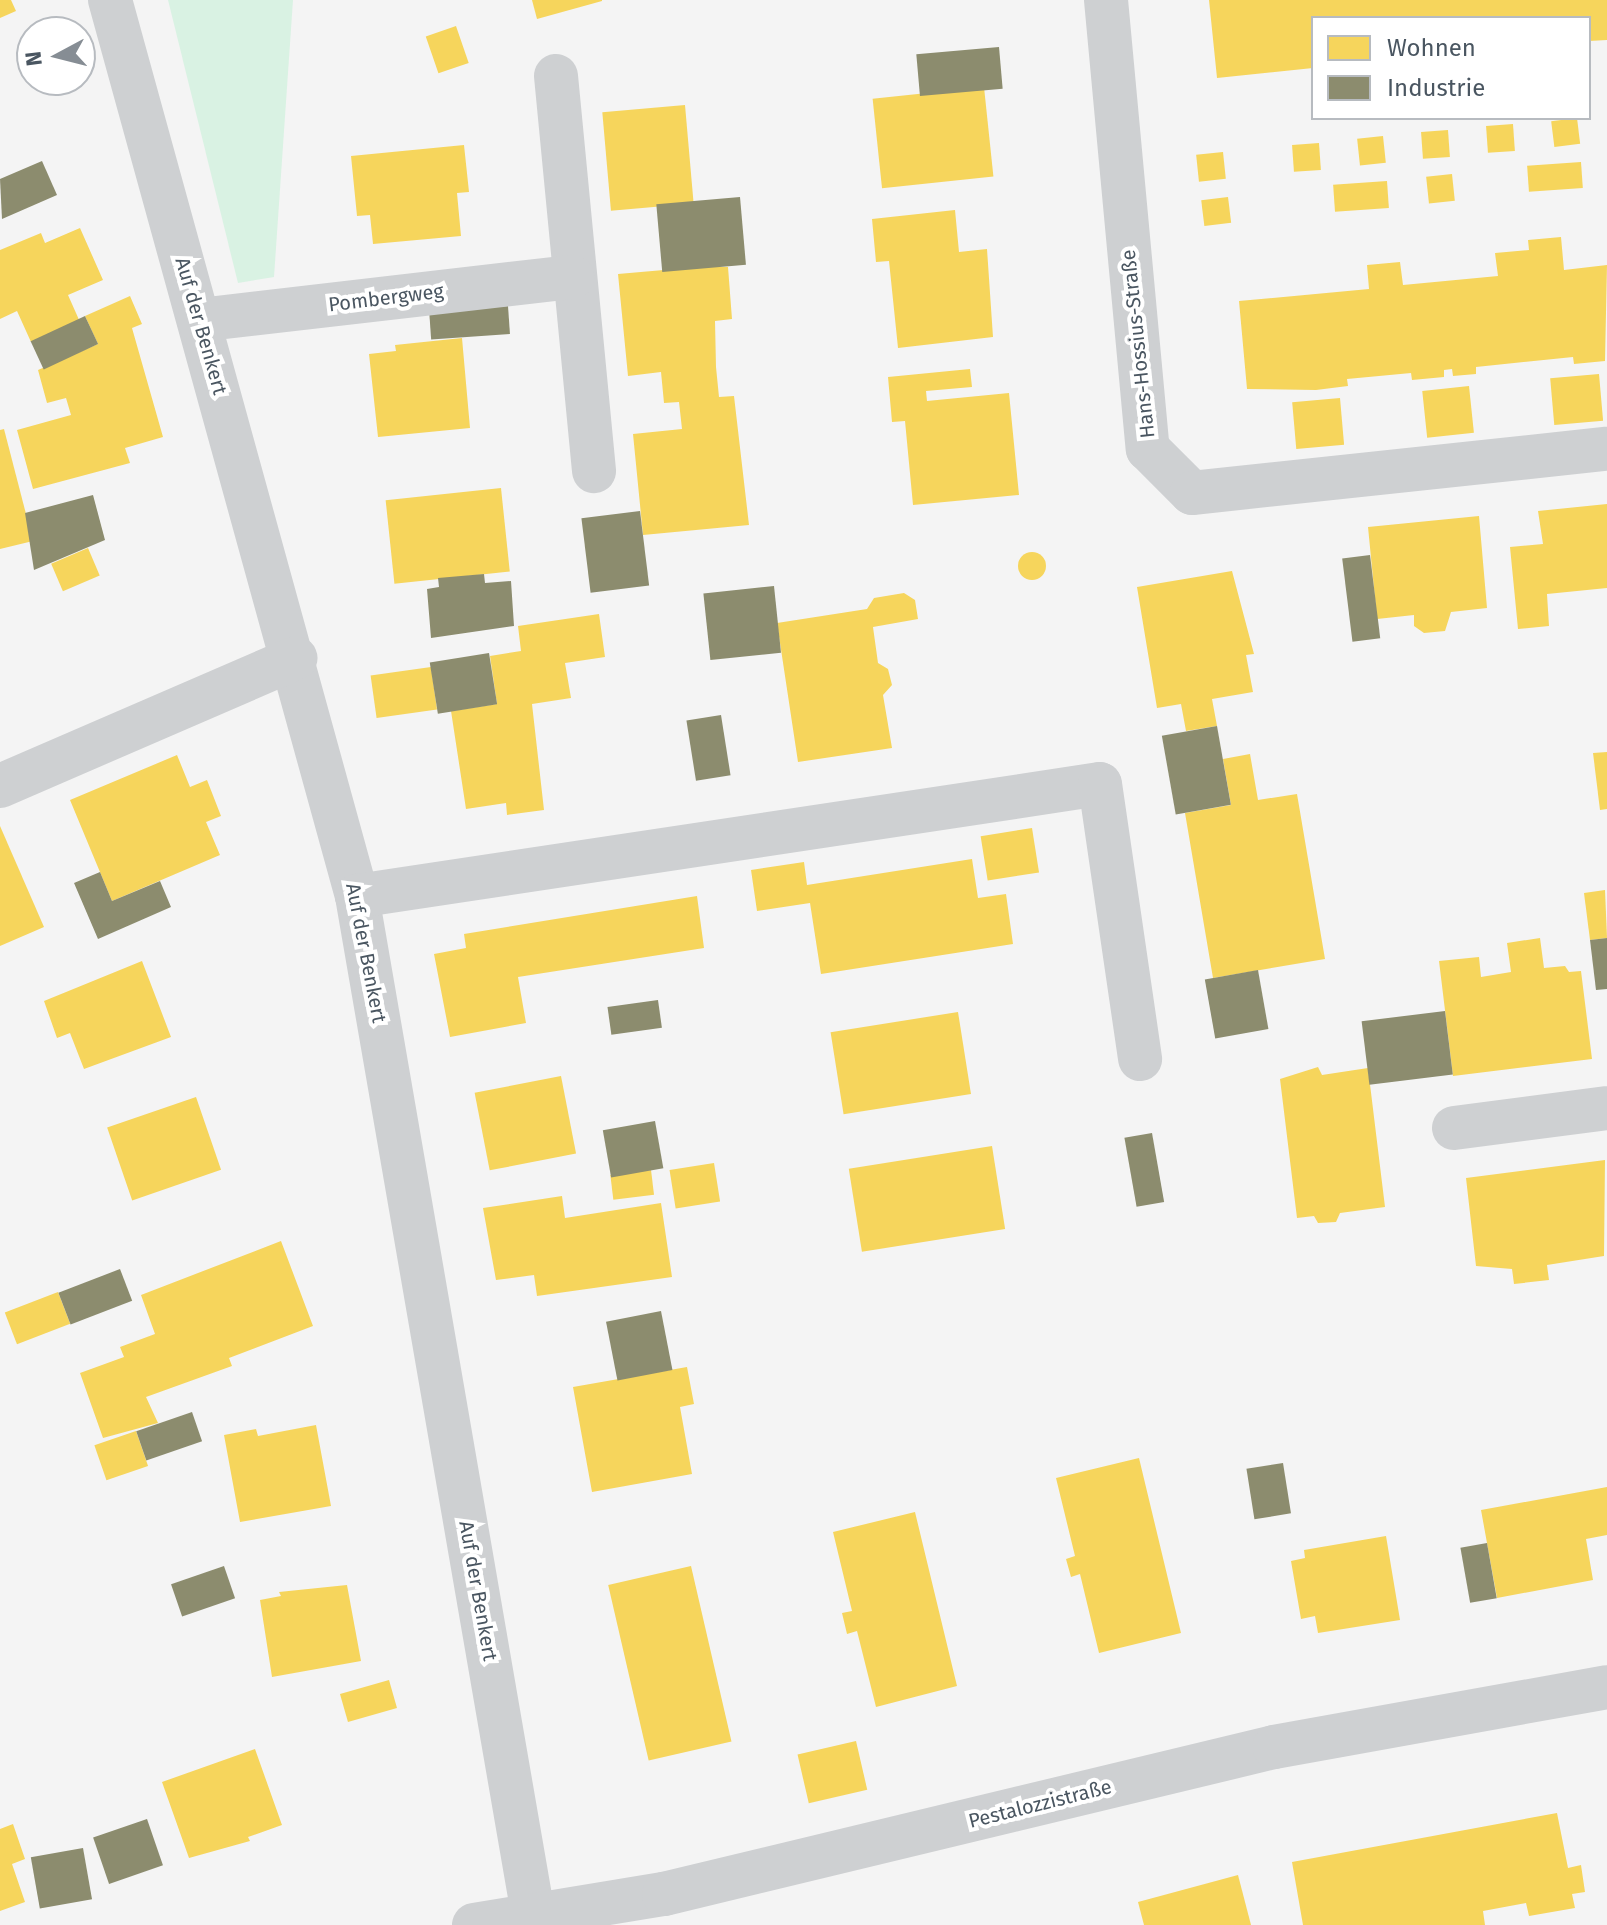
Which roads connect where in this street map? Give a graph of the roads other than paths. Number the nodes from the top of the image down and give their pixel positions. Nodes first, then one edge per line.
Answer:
1 (110, 0) edge
2 (1106, 0) edge
3 (556, 76) dead end
4 (573, 277) junction
5 (199, 320) junction
6 (1607, 449) edge
7 (594, 471) dead end
8 (296, 658) junction
9 (0, 786) edge
10 (357, 896) junction
11 (1140, 1059) dead end
12 (1607, 1108) edge
13 (1454, 1128) dead end
14 (1607, 1687) edge
15 (535, 1920) edge
16 (474, 1925) edge

1 - 5 street, Auf der Benkert
2 - 6 street, Hans-Hossius-Straße
3 - 4 street
4 - 5 street, Pombergweg
4 - 7 street
5 - 8 street, Auf der Benkert
8 - 9 street
8 - 10 street, Auf der Benkert
10 - 11 street
10 - 15 street, Auf der Benkert
12 - 13 street
14 - 15 street, Pestalozzistraße
15 - 16 street, Pestalozzistraße

